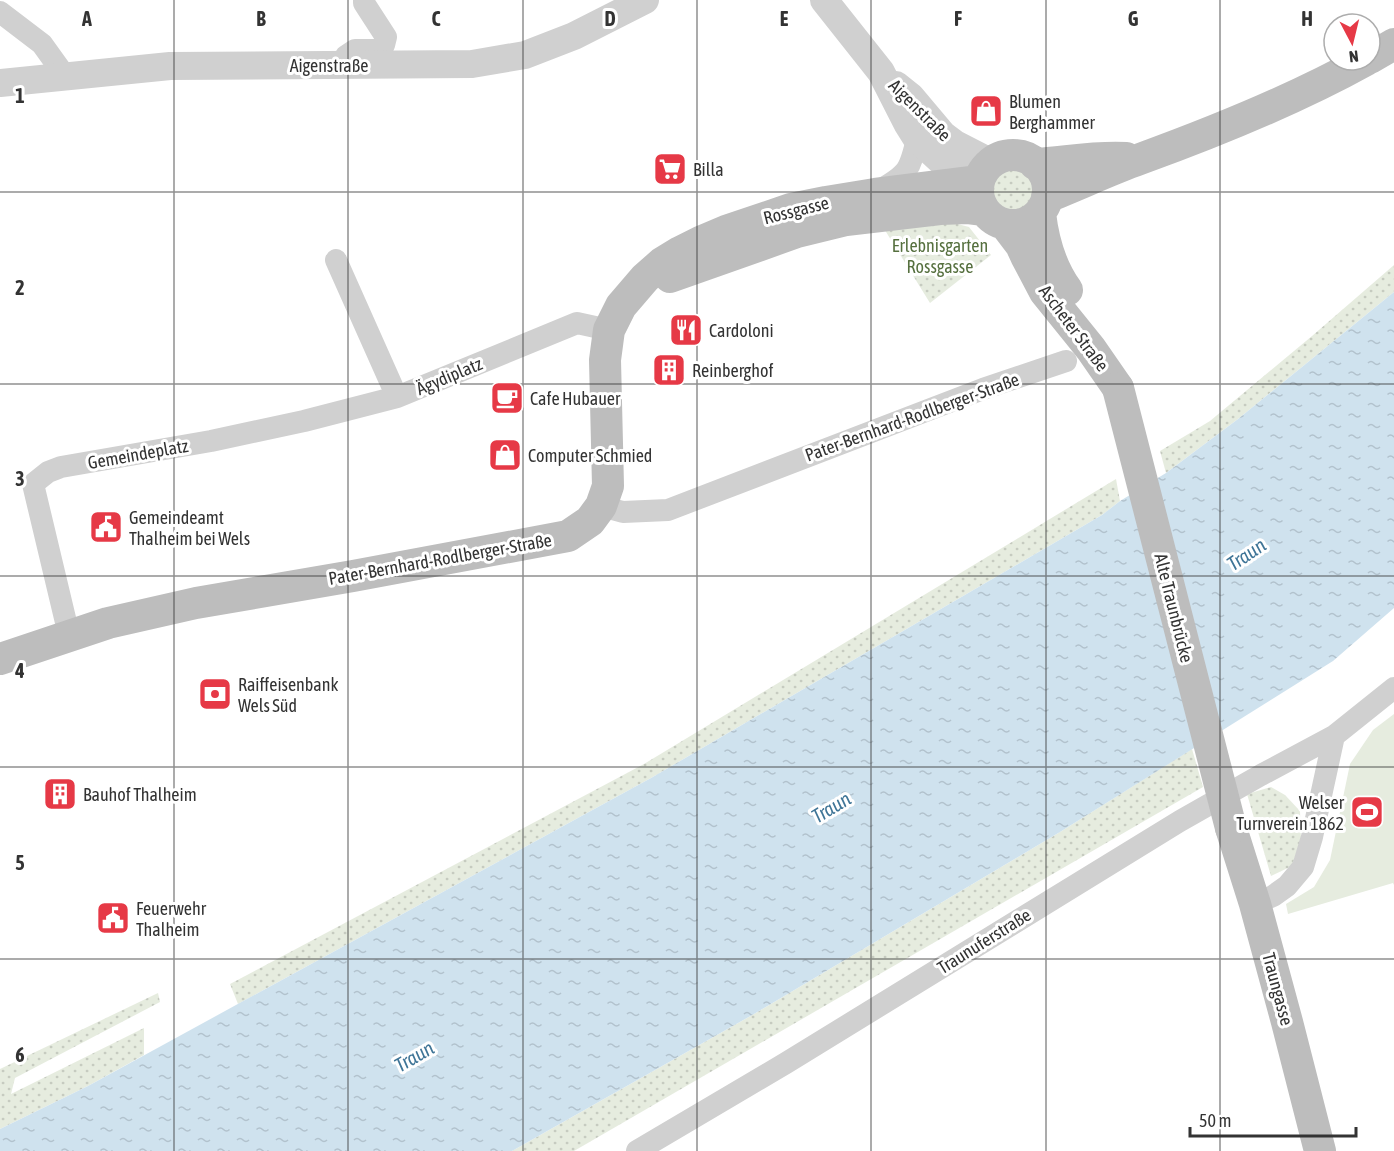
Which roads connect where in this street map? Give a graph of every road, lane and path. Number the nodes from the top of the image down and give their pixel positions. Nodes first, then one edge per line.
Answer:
1 (364, 0) edge
2 (645, 0) edge
3 (824, 0) edge
4 (0, 12) edge
5 (345, 64) junction
6 (881, 72) junction
7 (1343, 72) edge
8 (64, 76) junction
9 (0, 83) edge
10 (917, 139) junction
11 (1139, 159) junction
12 (1035, 164) junction
13 (875, 194) junction
14 (990, 194) junction
15 (1043, 205) junction
16 (336, 260) dead end
17 (633, 292) junction
18 (609, 330) junction
19 (1066, 361) dead end
20 (1118, 388) junction
21 (397, 397) junction
22 (601, 506) junction
23 (69, 635) junction
24 (0, 659) edge
25 (1394, 688) edge
26 (1334, 736) junction
27 (1231, 828) joint
28 (1255, 904) junction
29 (637, 1151) edge
30 (1320, 1151) edge

1 - 5 street
2 - 5 street, Aigenstraße
3 - 6 street, Aigenstraße
4 - 8 street
5 - 8 street, Aigenstraße
6 - 10 street, Aigenstraße
6 - 14 street, Aigenstraße
7 - 11 main road
8 - 9 street, Aigenstraße
10 - 13 street
10 - 14 street, Aigenstraße
11 - 12 main road
11 - 15 main road
12 - 14 main road
12 - 15 main road
13 - 14 main road, Rossgasse
13 - 17 main road, Rossgasse
14 - 15 main road
14 - 17 main road, Rossgasse
14 - 20 main road, Ascheter Straße
15 - 20 main road, Ascheter Straße
16 - 21 street, Ägydiplatz
17 - 18 main road, Rossgasse
18 - 21 street, Ägydiplatz
18 - 22 main road
19 - 22 street, Pater-Bernhard-Rodlberger-Straße
20 - 27 main road, Alte Traunbrücke, bridge
21 - 23 street, Gemeindeplatz
22 - 23 main road, Pater-Bernhard-Rodlberger-Straße
23 - 24 main road, Pater-Bernhard-Rodlberger-Straße
25 - 26 street, Traunuferstraße
26 - 28 street
26 - 29 street, Traunuferstraße
27 - 28 main road, Traungasse
28 - 30 main road, Traungasse

